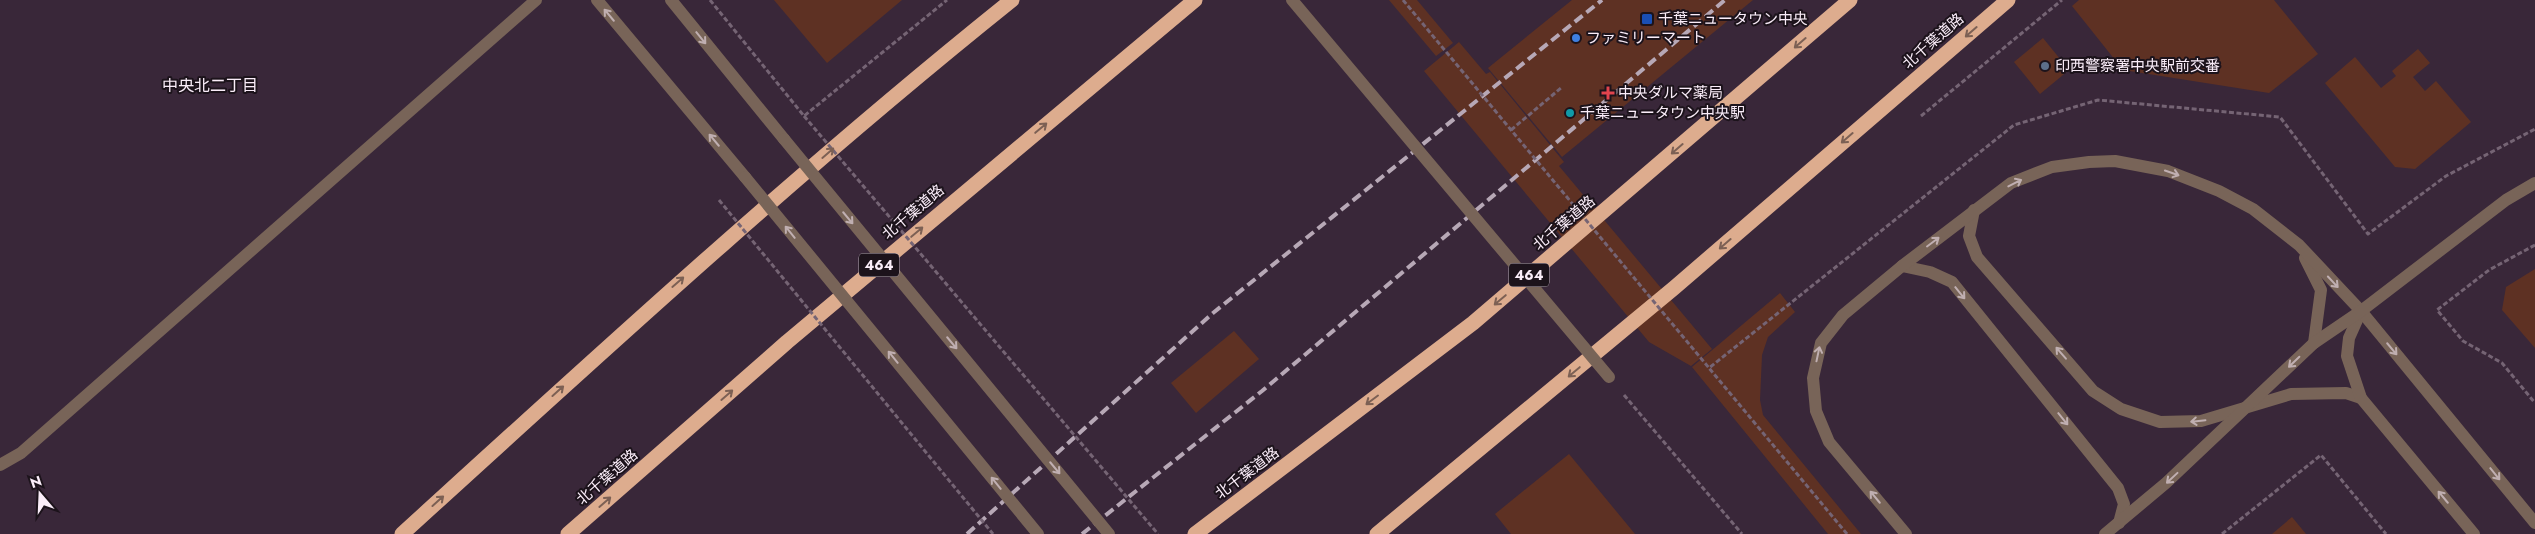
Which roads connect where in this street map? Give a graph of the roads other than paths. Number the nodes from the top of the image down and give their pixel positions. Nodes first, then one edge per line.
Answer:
1 (536, 0) edge
2 (597, 0) edge
3 (671, 0) edge
4 (1012, 0) edge
5 (1195, 0) edge
6 (1292, 0) edge
7 (1850, 0) edge
8 (2008, 0) edge
9 (2535, 183) edge
10 (1974, 210) junction
11 (2299, 245) junction
12 (1902, 266) junction
13 (2360, 311) junction
14 (2314, 343) junction
15 (1609, 377) road end
16 (2361, 398) junction
17 (2245, 409) junction
18 (0, 465) edge
19 (2119, 523) junction
20 (2535, 523) edge
21 (402, 534) edge
22 (568, 534) edge
23 (1038, 534) edge
24 (1109, 534) edge
25 (1195, 534) edge
26 (1377, 534) edge
27 (1906, 534) edge
28 (2105, 534) edge
29 (2474, 534) edge

1 - 18 street
23 -> 2 street, bridge
3 -> 24 street, bridge
21 -> 4 highway
22 -> 5 highway, 北千葉道路 / 464
6 - 15 street, bridge
7 -> 25 highway, 北千葉道路 / 464
8 -> 26 highway, 北千葉道路
9 - 13 street
10 -> 11 street
12 -> 10 street
17 -> 10 street
11 -> 13 street
11 - 14 street
12 -> 19 street
27 -> 12 street
13 - 14 street
13 - 16 street
13 -> 20 street
14 -> 17 street
16 - 17 street
29 -> 16 street
17 -> 19 street
19 - 28 street

